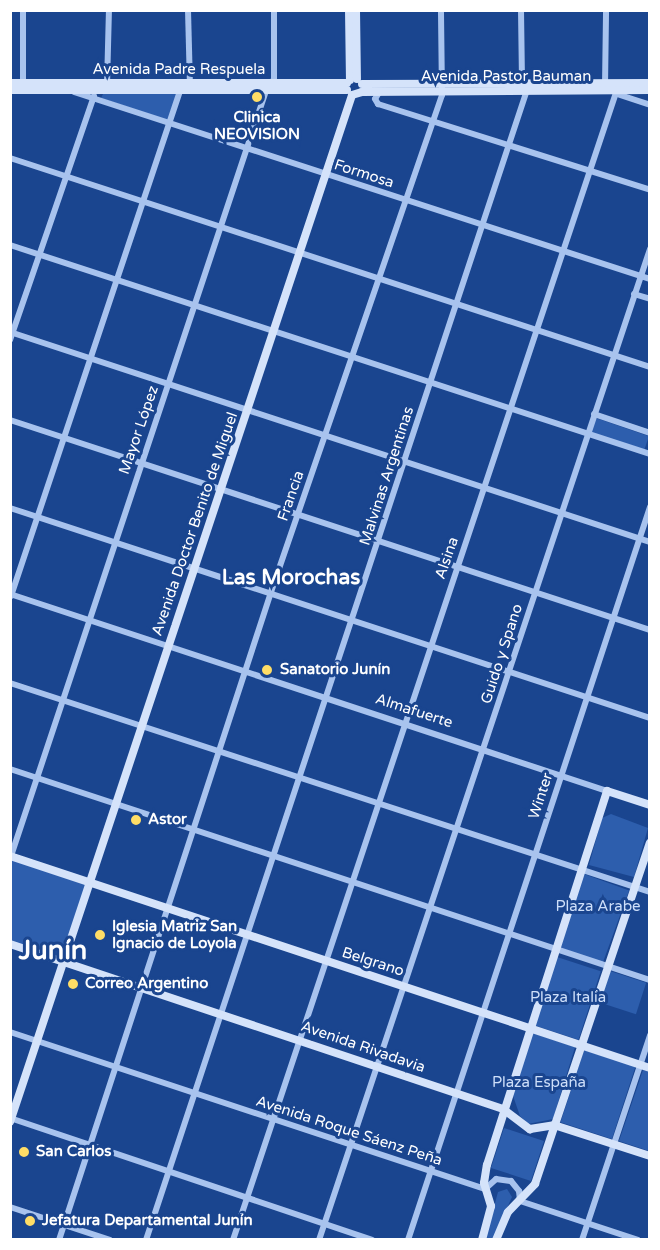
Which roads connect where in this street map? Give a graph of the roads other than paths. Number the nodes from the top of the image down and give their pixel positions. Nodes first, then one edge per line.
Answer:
1 (23, 10) edge
2 (108, 10) edge
3 (188, 10) edge
4 (274, 10) edge
5 (349, 10) edge
6 (356, 10) edge
7 (441, 10) edge
8 (522, 10) edge
9 (606, 10) edge
10 (10, 83) edge
11 (272, 83) junction
12 (650, 83) edge
13 (23, 86) junction
14 (354, 86) junction
15 (107, 87) junction
16 (185, 87) junction
17 (442, 87) junction
18 (525, 87) junction
19 (605, 87) junction
20 (618, 89) junction
21 (10, 90) edge
22 (650, 90) edge
23 (95, 91) junction
24 (266, 91) junction
25 (380, 91) junction
26 (650, 105) edge
27 (433, 122) junction
28 (171, 124) junction
29 (512, 147) junction
30 (247, 149) junction
31 (10, 158) edge
32 (590, 171) junction
33 (326, 175) junction
34 (64, 176) junction
35 (650, 190) edge
36 (406, 201) junction
37 (144, 202) junction
38 (484, 226) junction
39 (221, 227) junction
40 (10, 245) edge
41 (650, 249) edge
42 (563, 251) junction
43 (300, 253) junction
44 (39, 255) junction
45 (640, 276) junction
46 (379, 279) junction
47 (650, 279) edge
48 (118, 280) junction
49 (634, 294) junction
50 (650, 299) edge
51 (458, 304) junction
52 (195, 306) junction
53 (536, 330) junction
54 (273, 332) junction
55 (11, 335) edge
56 (614, 355) junction
57 (352, 357) junction
58 (91, 359) junction
59 (650, 367) edge
60 (432, 381) junction
61 (169, 384) junction
62 (510, 407) junction
63 (247, 410) junction
64 (594, 414) junction
65 (10, 420) edge
66 (587, 433) junction
67 (650, 433) edge
68 (326, 434) junction
69 (64, 438) junction
70 (650, 454) edge
71 (405, 459) junction
72 (142, 463) junction
73 (483, 486) junction
74 (221, 489) junction
75 (650, 507) edge
76 (10, 508) edge
77 (561, 512) junction
78 (298, 514) junction
79 (38, 517) junction
80 (639, 538) junction
81 (378, 540) junction
82 (650, 542) edge
83 (116, 543) junction
84 (457, 566) junction
85 (194, 568) junction
86 (271, 592) junction
87 (535, 592) junction
88 (11, 595) edge
89 (353, 618) junction
90 (613, 618) junction
91 (90, 620) junction
92 (650, 630) edge
93 (431, 644) junction
94 (168, 646) junction
95 (245, 670) junction
96 (509, 671) junction
97 (10, 683) edge
98 (327, 697) junction
99 (587, 697) junction
100 (63, 700) junction
101 (650, 718) edge
102 (405, 721) junction
103 (142, 724) junction
104 (483, 748) junction
105 (220, 750) junction
106 (10, 769) edge
107 (561, 775) junction
108 (301, 777) junction
109 (37, 778) junction
110 (607, 791) junction
111 (377, 802) junction
112 (115, 803) junction
113 (650, 805) edge
114 (456, 828) junction
115 (194, 829) junction
116 (650, 843) edge
117 (535, 854) junction
118 (274, 855) junction
119 (11, 856) edge
120 (581, 869) junction
121 (351, 880) junction
122 (89, 882) junction
123 (635, 887) junction
124 (650, 892) edge
125 (430, 906) junction
126 (169, 908) junction
127 (509, 933) junction
128 (248, 934) junction
129 (10, 944) edge
130 (555, 948) junction
131 (324, 960) junction
132 (64, 962) junction
133 (607, 965) junction
134 (650, 980) edge
135 (402, 986) junction
136 (143, 988) junction
137 (483, 1013) junction
138 (221, 1014) junction
139 (528, 1028) junction
140 (10, 1032) edge
141 (650, 1035) edge
142 (297, 1040) junction
143 (37, 1041) junction
144 (580, 1044) junction
145 (640, 1064) junction
146 (375, 1065) junction
147 (117, 1067) junction
148 (650, 1068) edge
149 (195, 1093) junction
150 (456, 1093) junction
151 (503, 1109) junction
152 (11, 1119) edge
153 (273, 1119) junction
154 (554, 1125) junction
155 (350, 1144) junction
156 (613, 1144) junction
157 (91, 1145) junction
158 (650, 1156) edge
159 (169, 1171) junction
160 (430, 1171) junction
161 (485, 1189) junction
162 (247, 1197) junction
163 (520, 1201) junction
164 (10, 1207) edge
165 (324, 1223) junction
166 (587, 1223) junction
167 (64, 1224) junction
168 (59, 1239) edge
169 (110, 1239) edge
170 (146, 1239) edge
171 (233, 1239) edge
172 (319, 1239) edge
173 (372, 1239) edge
174 (408, 1239) edge
175 (482, 1239) edge
176 (496, 1239) edge
177 (582, 1239) edge
178 (638, 1239) edge

1 - 13 street
2 - 15 street
3 - 16 street
4 - 11 street
5 - 14 main road, Avenida Doctor Benito de Miguel
6 - 14 main road, Avenida Doctor Benito de Miguel
7 - 17 street, Francia
8 - 18 street, Malvinas Argentinas
9 - 19 street
10 - 13 main road, Avenida Padre Respuela
11 - 14 main road, Avenida Padre Respuela
11 - 16 main road, Avenida Padre Respuela
11 - 24 street, Mayor López
12 - 20 main road, Avenida Pastor Bauman
13 - 21 main road, Avenida Padre Respuela
13 - 23 main road, Avenida Padre Respuela
13 - 23 main road, Avenida Padre Respuela
14 - 17 main road, Avenida Pastor Bauman
14 - 24 main road, Avenida Padre Respuela
14 - 25 main road, Avenida Pastor Bauman
14 - 33 main road, Avenida Doctor Benito de Miguel
15 - 16 main road, Avenida Padre Respuela
15 - 23 main road, Avenida Padre Respuela
16 - 24 main road, Avenida Padre Respuela
16 - 28 street
17 - 18 main road, Avenida Pastor Bauman
17 - 25 main road, Avenida Pastor Bauman
17 - 27 street, Francia
18 - 19 main road, Avenida Pastor Bauman
18 - 29 street, Malvinas Argentinas
19 - 20 main road, Avenida Pastor Bauman
20 - 22 main road, Avenida Pastor Bauman
20 - 26 street
20 - 32 street, Alsina
23 - 28 street, Formosa
23 - 34 street
24 - 30 street, Mayor López
25 - 27 street
27 - 29 street
27 - 36 street, Francia
28 - 30 street, Formosa
28 - 37 street
29 - 32 street
29 - 38 street, Malvinas Argentinas
30 - 33 street, Formosa
30 - 39 street, Mayor López
31 - 34 street
32 - 35 street
32 - 42 street, Alsina
33 - 36 street, Formosa
33 - 43 main road, Avenida Doctor Benito de Miguel
34 - 37 street
34 - 44 street
36 - 38 street, Formosa
36 - 46 street, Francia
37 - 39 street
37 - 48 street
38 - 42 street, Formosa
38 - 51 street, Malvinas Argentinas
39 - 43 street
39 - 52 street, Mayor López
40 - 44 street
41 - 45 street, Guido y Spano
42 - 45 street, Formosa
42 - 53 street, Alsina
43 - 46 street
43 - 54 main road, Avenida Doctor Benito de Miguel
44 - 48 street
44 - 55 street
45 - 47 street, Formosa
45 - 49 street, Guido y Spano
46 - 51 street
46 - 57 street, Francia
48 - 52 street
48 - 58 street
49 - 50 street
49 - 56 street, Guido y Spano
51 - 53 street
51 - 60 street, Malvinas Argentinas
52 - 54 street
52 - 61 street, Mayor López
53 - 56 street
53 - 62 street, Alsina
54 - 57 street
54 - 63 main road, Avenida Doctor Benito de Miguel
55 - 58 street
56 - 59 street
56 - 64 street, Guido y Spano
57 - 60 street
57 - 68 street, Francia
58 - 61 street
58 - 69 street
60 - 62 street
60 - 71 street, Malvinas Argentinas
61 - 63 street
61 - 72 street, Mayor López
62 - 66 street
62 - 73 street, Alsina
63 - 68 street
63 - 74 main road, Avenida Doctor Benito de Miguel
64 - 66 street, Guido y Spano
64 - 67 street
65 - 69 street
66 - 70 street
66 - 77 street, Guido y Spano
68 - 71 street
68 - 78 street, Francia
69 - 72 street
69 - 79 street
71 - 73 street
71 - 81 street, Malvinas Argentinas
72 - 74 street
72 - 83 street, Mayor López
73 - 77 street
73 - 84 street, Alsina
74 - 78 street
74 - 85 main road, Avenida Doctor Benito de Miguel
75 - 80 street, Winter
76 - 79 street
77 - 80 street
77 - 87 street, Guido y Spano
78 - 81 street
78 - 86 street, Francia
79 - 83 street
79 - 88 street
80 - 82 street
80 - 90 street, Winter
81 - 84 street
81 - 89 street, Malvinas Argentinas
83 - 85 street
83 - 91 street, Mayor López
84 - 87 street
84 - 93 street, Alsina
85 - 86 street
85 - 94 main road, Avenida Doctor Benito de Miguel
86 - 89 street
86 - 95 street, Francia
87 - 90 street
87 - 96 street, Guido y Spano
88 - 91 street, Almafuerte
89 - 93 street
89 - 98 street, Malvinas Argentinas
90 - 92 street
90 - 99 street, Winter
91 - 94 street, Almafuerte
91 - 100 street, Mayor López
93 - 96 street
93 - 102 street, Alsina
94 - 95 street, Almafuerte
94 - 103 main road, Avenida Doctor Benito de Miguel
95 - 98 street, Almafuerte
95 - 105 street, Francia
96 - 99 street
96 - 104 street, Guido y Spano
97 - 100 street
98 - 102 street, Almafuerte
98 - 108 street, Malvinas Argentinas
99 - 101 street
99 - 107 street, Winter
100 - 103 street
100 - 109 street, Mayor López
102 - 104 street, Almafuerte
102 - 111 street, Alsina
103 - 105 street
103 - 112 main road, Avenida Doctor Benito de Miguel
104 - 107 street, Almafuerte
104 - 114 street, Guido y Spano
105 - 108 street
105 - 115 street, Francia
106 - 109 street
107 - 110 street, Almafuerte
107 - 117 street, Winter
108 - 111 street
108 - 118 street, Malvinas Argentinas
109 - 112 street
109 - 119 street, Mayor López
110 - 113 main road, Almafuerte
110 - 120 main road
111 - 114 street
111 - 121 street, Alsina
112 - 115 street
112 - 122 main road, Avenida Doctor Benito de Miguel
114 - 117 street
114 - 125 street, Guido y Spano
115 - 118 street
115 - 126 street, Francia
116 - 123 main road
117 - 120 street
117 - 127 street, Winter
118 - 121 street
118 - 128 street, Malvinas Argentinas
119 - 122 main road, Belgrano
120 - 123 street
120 - 130 main road
121 - 125 street
121 - 131 street, Alsina
122 - 126 main road, Belgrano
122 - 132 main road, Avenida Doctor Benito de Miguel
123 - 124 street
123 - 133 main road
125 - 127 street
125 - 135 street, Guido y Spano
126 - 128 main road, Belgrano
126 - 136 street, Francia
127 - 130 street
127 - 137 street, Winter
128 - 131 main road, Belgrano
128 - 138 street, Malvinas Argentinas
129 - 132 main road, Avenida Rivadavia
130 - 133 street
130 - 139 main road
131 - 135 main road, Belgrano
131 - 142 street, Alsina
132 - 136 main road, Avenida Rivadavia
132 - 143 main road, Avenida Doctor Benito de Miguel
133 - 134 street
133 - 144 main road
135 - 137 main road, Belgrano
135 - 146 street, Guido y Spano
136 - 138 main road, Avenida Rivadavia
136 - 147 street, Francia
137 - 139 main road, Belgrano
137 - 150 street, Winter
138 - 142 main road, Avenida Rivadavia
138 - 149 street, Malvinas Argentinas
139 - 144 main road, Belgrano
139 - 151 main road
140 - 143 street, Avenida Roque Sáenz Peña
141 - 145 street
142 - 146 main road, Avenida Rivadavia
142 - 153 street, Alsina
143 - 147 street, Avenida Roque Sáenz Peña
143 - 152 main road, Avenida Doctor Benito de Miguel
144 - 145 main road, Belgrano
144 - 154 main road
145 - 148 main road, Belgrano
145 - 156 street
146 - 150 main road, Avenida Rivadavia
146 - 155 street, Guido y Spano
147 - 149 street, Avenida Roque Sáenz Peña
147 - 157 street, Francia
149 - 153 street, Avenida Roque Sáenz Peña
149 - 159 street, Malvinas Argentinas
150 - 151 main road, Avenida Rivadavia
150 - 160 street, Winter
151 - 154 main road, Avenida Rivadavia
151 - 161 main road
152 - 157 street
153 - 155 street, Avenida Roque Sáenz Peña
153 - 162 street, Alsina
154 - 156 main road, Avenida Rivadavia
154 - 163 main road
155 - 160 street, Avenida Roque Sáenz Peña
155 - 165 street, Guido y Spano
156 - 158 main road, Avenida Rivadavia
156 - 166 street
157 - 159 street
157 - 167 street, Francia
159 - 162 street
159 - 170 street, Malvinas Argentinas
160 - 161 street, Avenida Roque Sáenz Peña
160 - 174 street, Winter
161 - 163 street
161 - 175 main road
162 - 165 street
162 - 171 street, Alsina
163 - 166 street
163 - 176 main road
164 - 167 street
165 - 172 street, Guido y Spano
165 - 173 street
166 - 177 street
166 - 178 street
167 - 168 street, Francia
167 - 169 street

